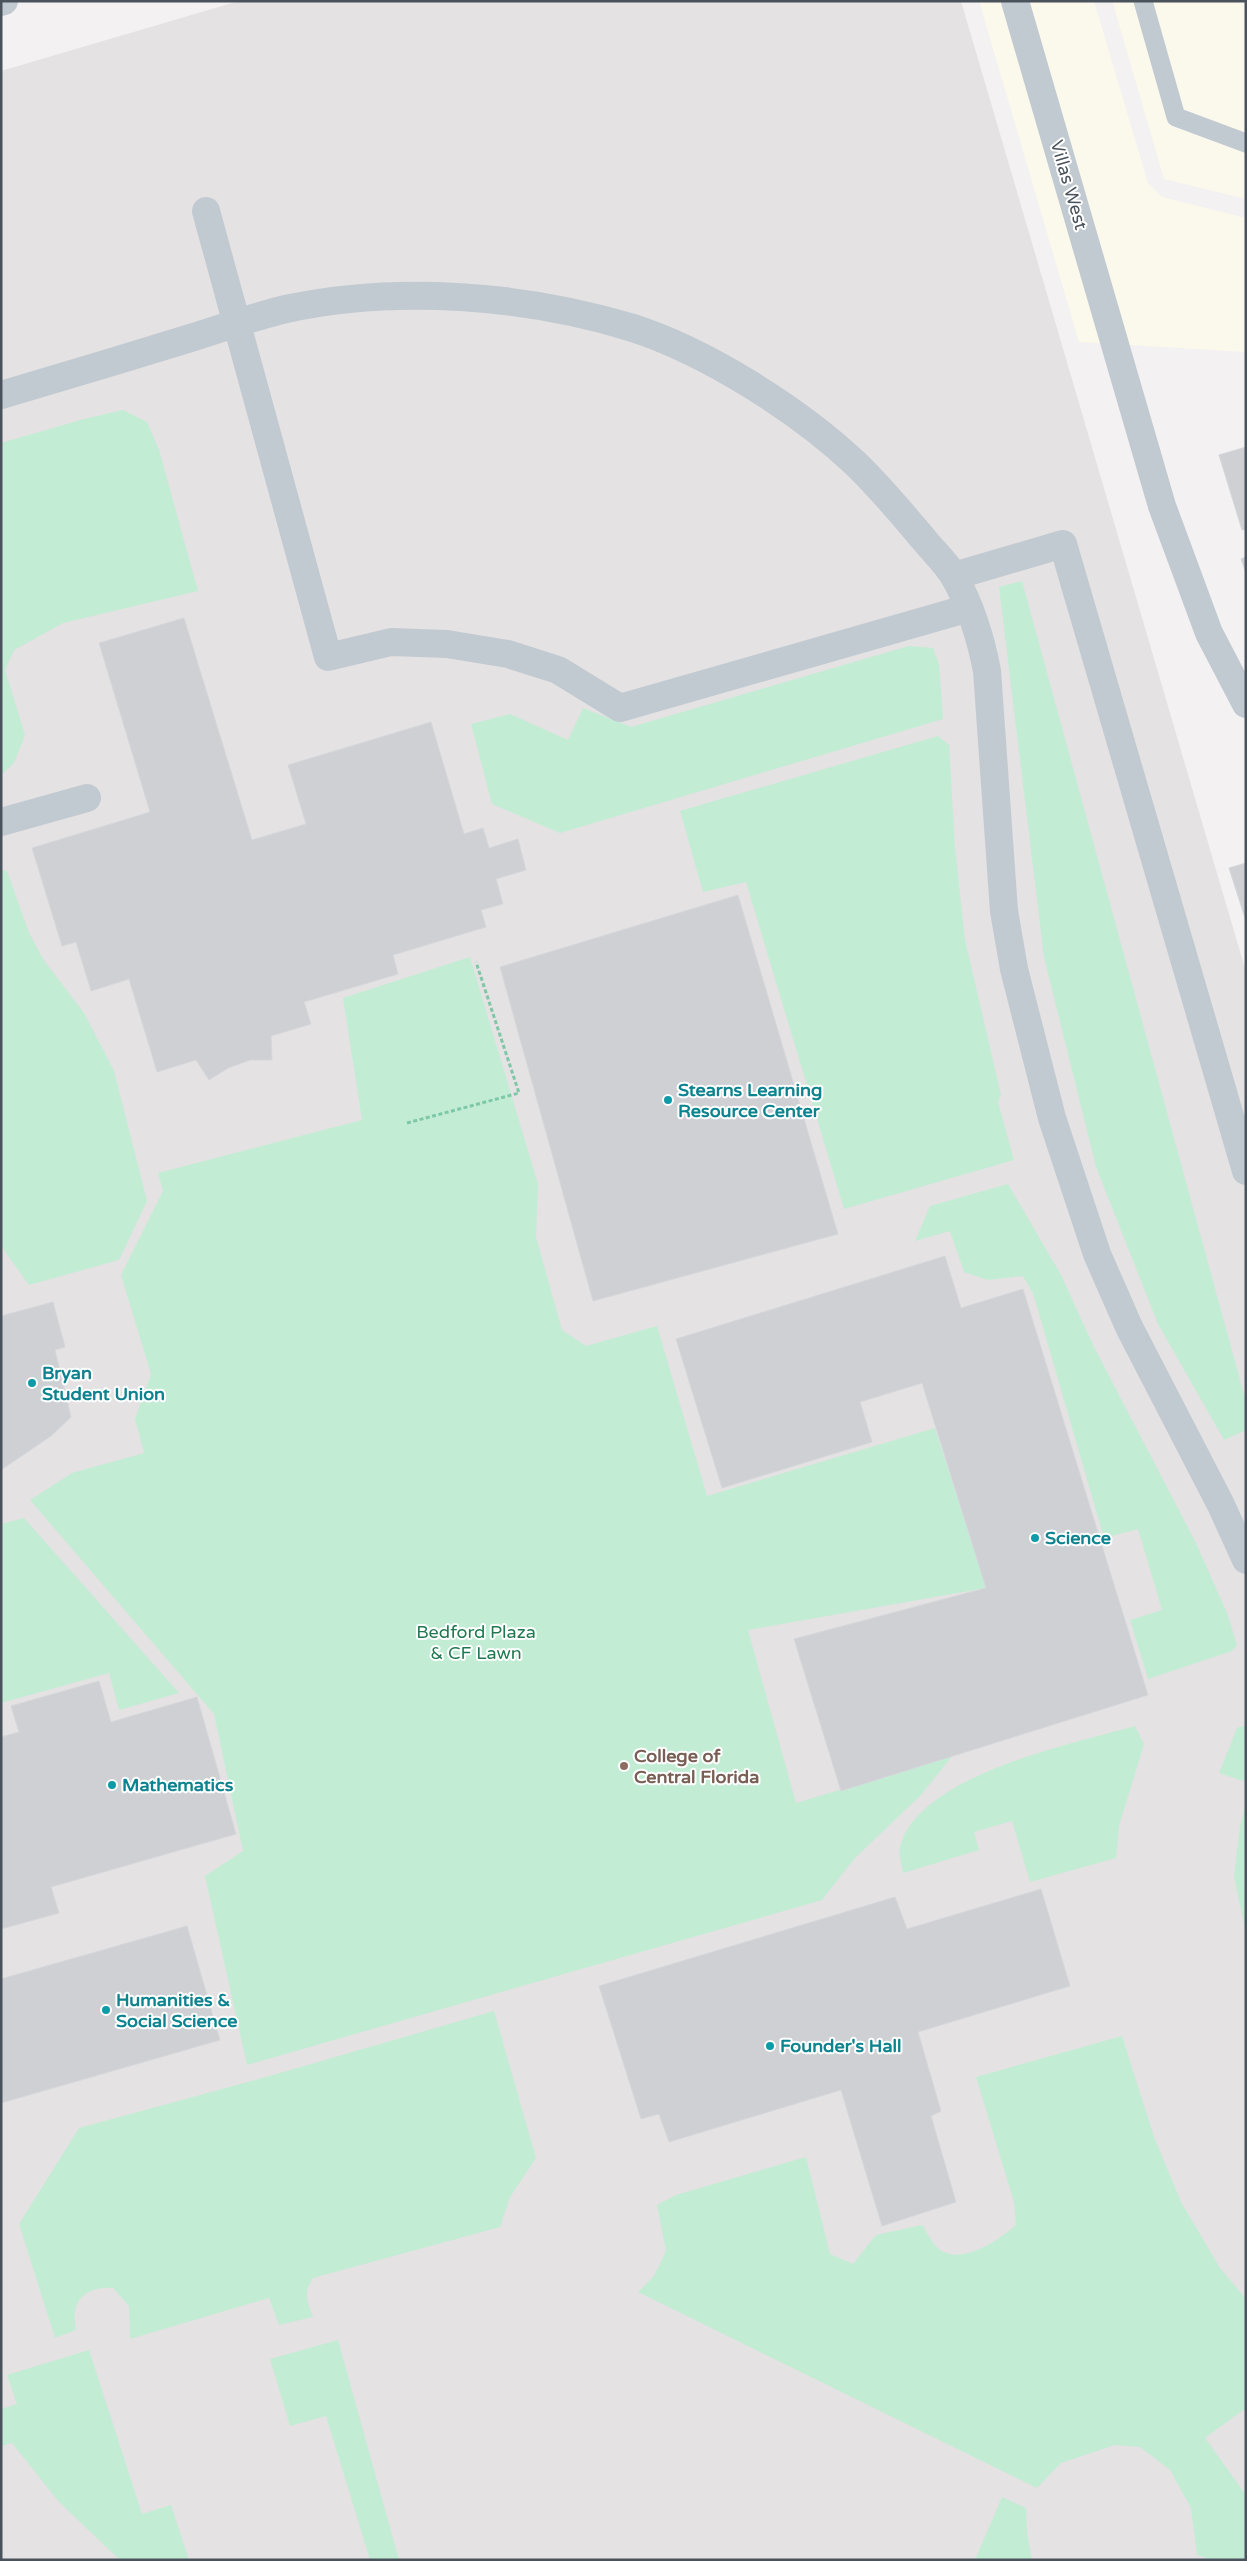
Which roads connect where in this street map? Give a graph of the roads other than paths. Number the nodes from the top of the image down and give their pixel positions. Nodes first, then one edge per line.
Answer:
1 (1015, 1) edge
2 (1143, 1) edge
3 (1246, 143) edge
4 (206, 211) dead end
5 (238, 324) junction
6 (1, 395) edge
7 (954, 576) junction
8 (968, 608) junction
9 (1245, 702) edge
10 (87, 798) dead end
11 (1, 822) edge
12 (1246, 1171) edge
13 (1246, 1560) edge

1 - 9 street, Villas West
2 - 3 lane
4 - 5 street
5 - 6 street
5 - 7 street
5 - 8 street
7 - 8 street
7 - 12 street
8 - 13 street
10 - 11 street

